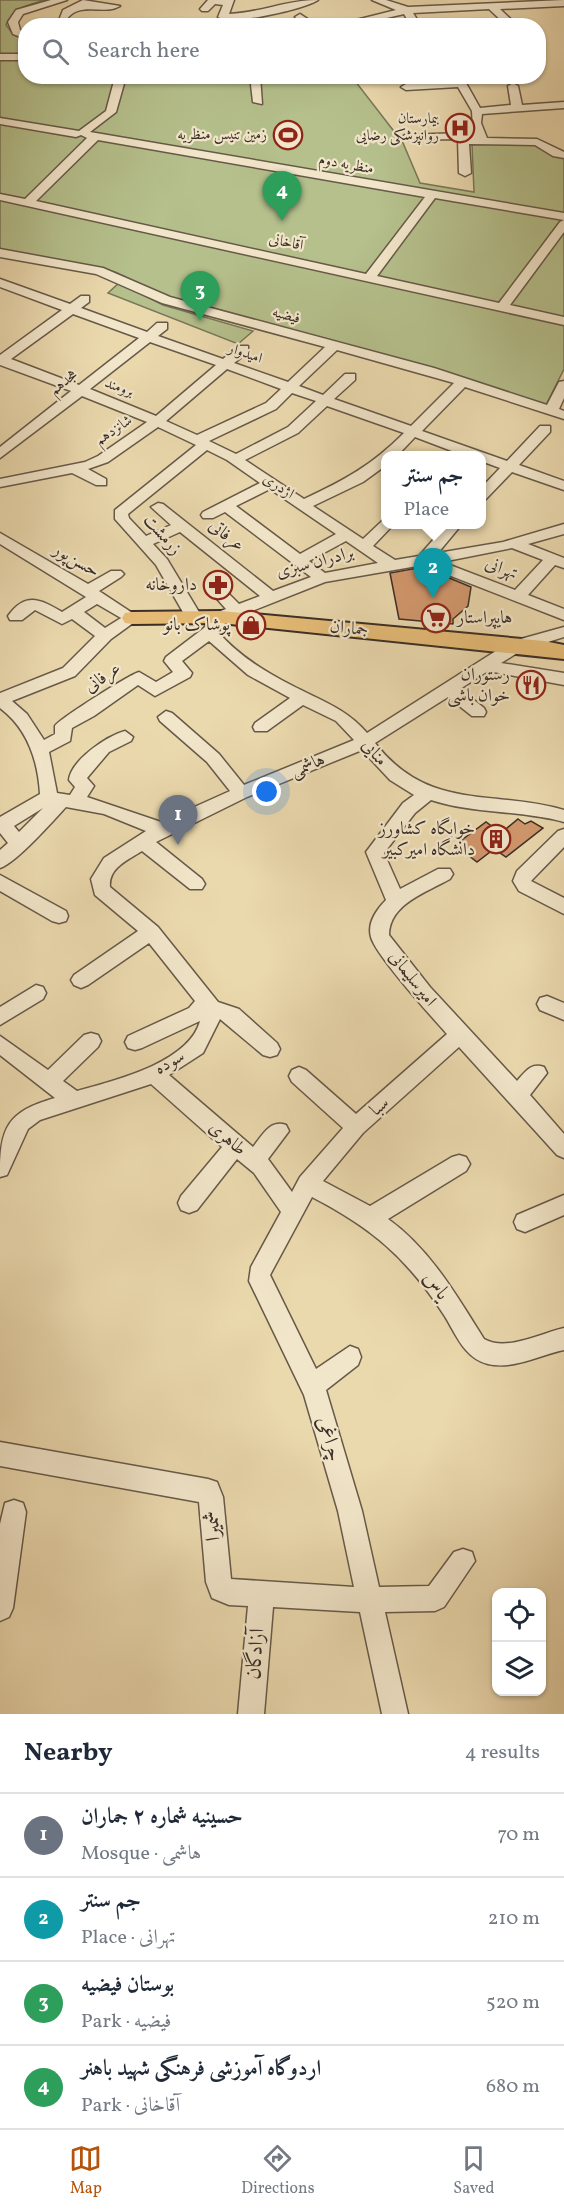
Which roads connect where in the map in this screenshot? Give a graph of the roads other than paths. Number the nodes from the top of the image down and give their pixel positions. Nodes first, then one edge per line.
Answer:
1 (62, 0) edge
2 (313, 0) edge
3 (377, 0) edge
4 (229, 1) edge
5 (92, 2) edge
6 (536, 2) edge
7 (564, 3) edge
8 (115, 6) dead end
9 (244, 6) dead end
10 (492, 7) junction
11 (205, 9) dead end
12 (407, 10) junction
13 (340, 13) dead end
14 (100, 16) dead end
15 (250, 16) junction
16 (63, 18) edge
17 (223, 18) edge
18 (239, 18) edge
19 (350, 18) edge
20 (377, 18) edge
21 (412, 18) edge
22 (504, 18) edge
23 (18, 33) edge
24 (0, 57) edge
25 (18, 57) edge
26 (119, 84) edge
27 (256, 84) edge
28 (424, 84) edge
29 (459, 84) edge
30 (513, 86) dead end
31 (406, 87) dead end
32 (258, 102) dead end
33 (564, 105) edge
34 (517, 107) junction
35 (477, 111) junction
36 (0, 121) edge
37 (86, 134) junction
38 (481, 136) junction
39 (405, 138) dead end
40 (463, 138) junction
41 (564, 155) edge
42 (465, 173) dead end
43 (432, 195) junction
44 (0, 196) edge
45 (28, 203) junction
46 (564, 217) edge
47 (564, 224) edge
48 (0, 253) edge
49 (117, 277) junction
50 (369, 278) junction
51 (0, 283) edge
52 (101, 288) dead end
53 (85, 299) dead end
54 (502, 307) junction
55 (72, 310) junction
56 (564, 321) edge
57 (162, 326) dead end
58 (147, 336) junction
59 (334, 346) junction
60 (243, 349) dead end
61 (0, 361) edge
62 (226, 364) junction
63 (350, 377) dead end
64 (464, 382) junction
65 (564, 385) edge
66 (293, 387) junction
67 (80, 391) junction
68 (327, 400) junction
69 (557, 413) edge
70 (157, 422) junction
71 (545, 429) dead end
72 (412, 431) junction
73 (202, 442) junction
74 (393, 451) edge
75 (466, 451) edge
76 (0, 454) edge
77 (486, 458) edge
78 (237, 459) junction
79 (381, 462) edge
80 (508, 466) junction
81 (74, 468) junction
82 (101, 482) dead end
83 (562, 482) edge
84 (0, 483) edge
85 (271, 483) junction
86 (486, 490) edge
87 (305, 504) junction
88 (226, 506) junction
89 (158, 507) dead end
90 (208, 515) dead end
91 (182, 526) junction
92 (383, 529) edge
93 (451, 529) edge
94 (564, 529) edge
95 (347, 534) junction
96 (0, 538) edge
97 (145, 542) junction
98 (512, 543) junction
99 (365, 545) junction
100 (424, 560) junction
101 (298, 561) junction
102 (558, 561) edge
103 (391, 565) junction
104 (116, 574) dead end
105 (322, 578) junction
106 (214, 587) dead end
107 (93, 593) junction
108 (269, 596) junction
109 (518, 597) junction
110 (74, 613) junction
111 (564, 615) edge
112 (16, 616) dead end
113 (194, 617) junction
114 (132, 618) junction
115 (223, 620) junction
116 (564, 632) edge
117 (105, 635) junction
118 (516, 646) junction
119 (544, 648) junction
120 (564, 652) edge
121 (483, 665) junction
122 (564, 679) edge
123 (448, 688) junction
124 (303, 697) junction
125 (0, 700) edge
126 (478, 712) dead end
127 (166, 717) dead end
128 (261, 727) dead end
129 (125, 737) dead end
130 (363, 743) junction
131 (42, 748) junction
132 (241, 793) junction
133 (426, 794) junction
134 (62, 800) junction
135 (563, 814) edge
136 (161, 830) junction
137 (564, 836) edge
138 (143, 843) junction
139 (19, 844) junction
140 (0, 861) edge
141 (444, 874) dead end
142 (0, 882) edge
143 (196, 884) dead end
144 (396, 901) junction
145 (564, 908) edge
146 (59, 916) dead end
147 (151, 932) junction
148 (81, 980) dead end
149 (36, 993) dead end
150 (209, 1005) junction
151 (0, 1017) edge
152 (458, 1036) junction
153 (91, 1041) dead end
154 (135, 1042) dead end
155 (0, 1044) edge
156 (270, 1050) dead end
157 (153, 1073) junction
158 (537, 1073) dead end
159 (299, 1076) dead end
160 (50, 1082) junction
161 (518, 1094) junction
162 (74, 1101) junction
163 (357, 1127) junction
164 (279, 1131) dead end
165 (235, 1146) junction
166 (564, 1149) edge
167 (254, 1161) junction
168 (459, 1164) dead end
169 (0, 1168) edge
170 (308, 1184) junction
171 (189, 1203) dead end
172 (564, 1205) edge
173 (293, 1211) junction
174 (370, 1218) junction
175 (525, 1222) dead end
176 (564, 1339) edge
177 (350, 1357) dead end
178 (312, 1386) junction
179 (0, 1454) edge
180 (14, 1512) dead end
181 (464, 1561) dead end
182 (262, 1594) junction
183 (368, 1600) junction
184 (0, 1608) edge
185 (251, 1714) edge
186 (395, 1714) edge

1 - 23 street
2 - 15 street
3 - 12 street
4 - 11 street
4 - 17 street
5 - 8 street
5 - 14 street
5 - 16 street
6 - 7 street
6 - 10 street
9 - 15 street
10 - 12 street
10 - 22 street
12 - 20 street
12 - 21 street
13 - 19 street
15 - 18 street
24 - 25 street
26 - 37 street
27 - 32 street
28 - 31 street
29 - 35 street
30 - 34 street
33 - 34 street
34 - 35 street
35 - 38 street
36 - 37 street, منظریه دوم
37 - 43 street, منظریه دوم
37 - 45 street
38 - 40 street
38 - 41 street
39 - 40 street
40 - 42 street
43 - 46 street, منظریه دوم
43 - 50 street
44 - 45 street, آقاخانی
45 - 50 street, آقاخانی
47 - 54 street
48 - 49 street, فیضیه
49 - 52 street
49 - 59 street, فیضیه
50 - 54 street, آقاخانی
51 - 55 street, امیدوار
53 - 55 street
54 - 56 street, آقاخانی
55 - 58 street, امیدوار
55 - 61 street
57 - 58 street, هجدهم
58 - 62 street, امیدوار
58 - 67 street, هجدهم
59 - 64 street, فیضیه
59 - 66 street
60 - 62 street, شانزدهم
61 - 67 street, برومند
62 - 66 street, امیدوار
62 - 70 street, شانزدهم
63 - 68 street
64 - 69 street, فیضیه
64 - 72 street
65 - 69 street
66 - 68 street, امیدوار
66 - 73 street
67 - 70 street, برومند
67 - 76 street, هجدهم
68 - 72 street, امیدوار
68 - 78 street
70 - 73 street, اژدری
70 - 81 street, شانزدهم
71 - 80 street
72 - 74 street
72 - 75 street, امیدوار
73 - 78 street, اژدری
73 - 97 street, زرمشت
77 - 80 street, امیدوار
78 - 85 street, اژدری
79 - 87 street
80 - 83 street, امیدوار
80 - 86 street
81 - 82 street
81 - 84 street, شانزدهم
85 - 87 street, اژدری
85 - 88 street
87 - 95 street, اژدری
88 - 90 street
88 - 101 street
89 - 91 street, عرفاتی
91 - 97 street
91 - 108 street, عرفاتی
92 - 99 street
93 - 100 street
94 - 98 street, برادران سبزی
95 - 99 street, اژدری
95 - 101 street
96 - 107 street, حسن‌پور
97 - 113 street, زرمشت
98 - 100 street, برادران سبزی
98 - 102 street
99 - 103 street, اژدری
100 - 103 street, برادران سبزی
100 - 109 street, تهرانی
101 - 105 street
102 - 109 street
103 - 105 street, برادران سبزی
104 - 107 street
105 - 108 street, برادران سبزی
106 - 115 street, منایی
107 - 110 street
107 - 114 street, حسن‌پور
108 - 115 street, برادران سبزی
109 - 111 street, تهرانی
110 - 112 street
110 - 117 street
113 - 114 main road, جماران
113 - 115 main road, جماران
114 - 117 street
115 - 118 main road, جماران
115 - 124 street, منایی
115 - 131 street, عرفانی
116 - 118 street, هاشمی
116 - 119 street
117 - 125 street
118 - 119 main road, جماران
118 - 121 street, هاشمی
119 - 120 main road, جماران
121 - 122 street
121 - 123 street, هاشمی
123 - 126 street
123 - 130 street, هاشمی
124 - 128 street
124 - 130 street, منایی
125 - 131 street
127 - 132 street
129 - 134 street
130 - 132 street, هاشمی
130 - 133 street, منایی
131 - 134 street
132 - 136 street, هاشمی
133 - 135 street, منایی
133 - 144 street
134 - 136 street
134 - 139 street
134 - 139 street
136 - 138 street, هاشمی
137 - 145 street
138 - 143 street
138 - 147 street, هاشمی
139 - 140 street
141 - 144 street
142 - 146 street
144 - 152 street, امیرسلیمانی
147 - 148 street
147 - 150 street
149 - 151 street
150 - 154 street
150 - 156 street
150 - 157 street, سوده
152 - 161 street, امیرسلیمانی
152 - 163 street, سبا
153 - 160 street
155 - 160 street
157 - 162 street, سوده
157 - 165 street, طاهری
158 - 161 street
159 - 163 street
160 - 162 street
161 - 166 street, امیرسلیمانی
162 - 169 street, سوده
163 - 170 street, سبا
164 - 167 street
165 - 167 street, طاهری
165 - 171 street
167 - 173 street, طاهری
168 - 174 street
170 - 173 street, چراغی
170 - 174 street, یاس
172 - 175 street
173 - 178 street, چراغی
174 - 176 street, یاس
177 - 178 street
178 - 183 street, چراغی
179 - 182 street, شمیرا
180 - 184 street
181 - 183 street, شمیرا
182 - 183 street, شمیرا
182 - 185 street, آزادگان
183 - 186 street, چراغی

